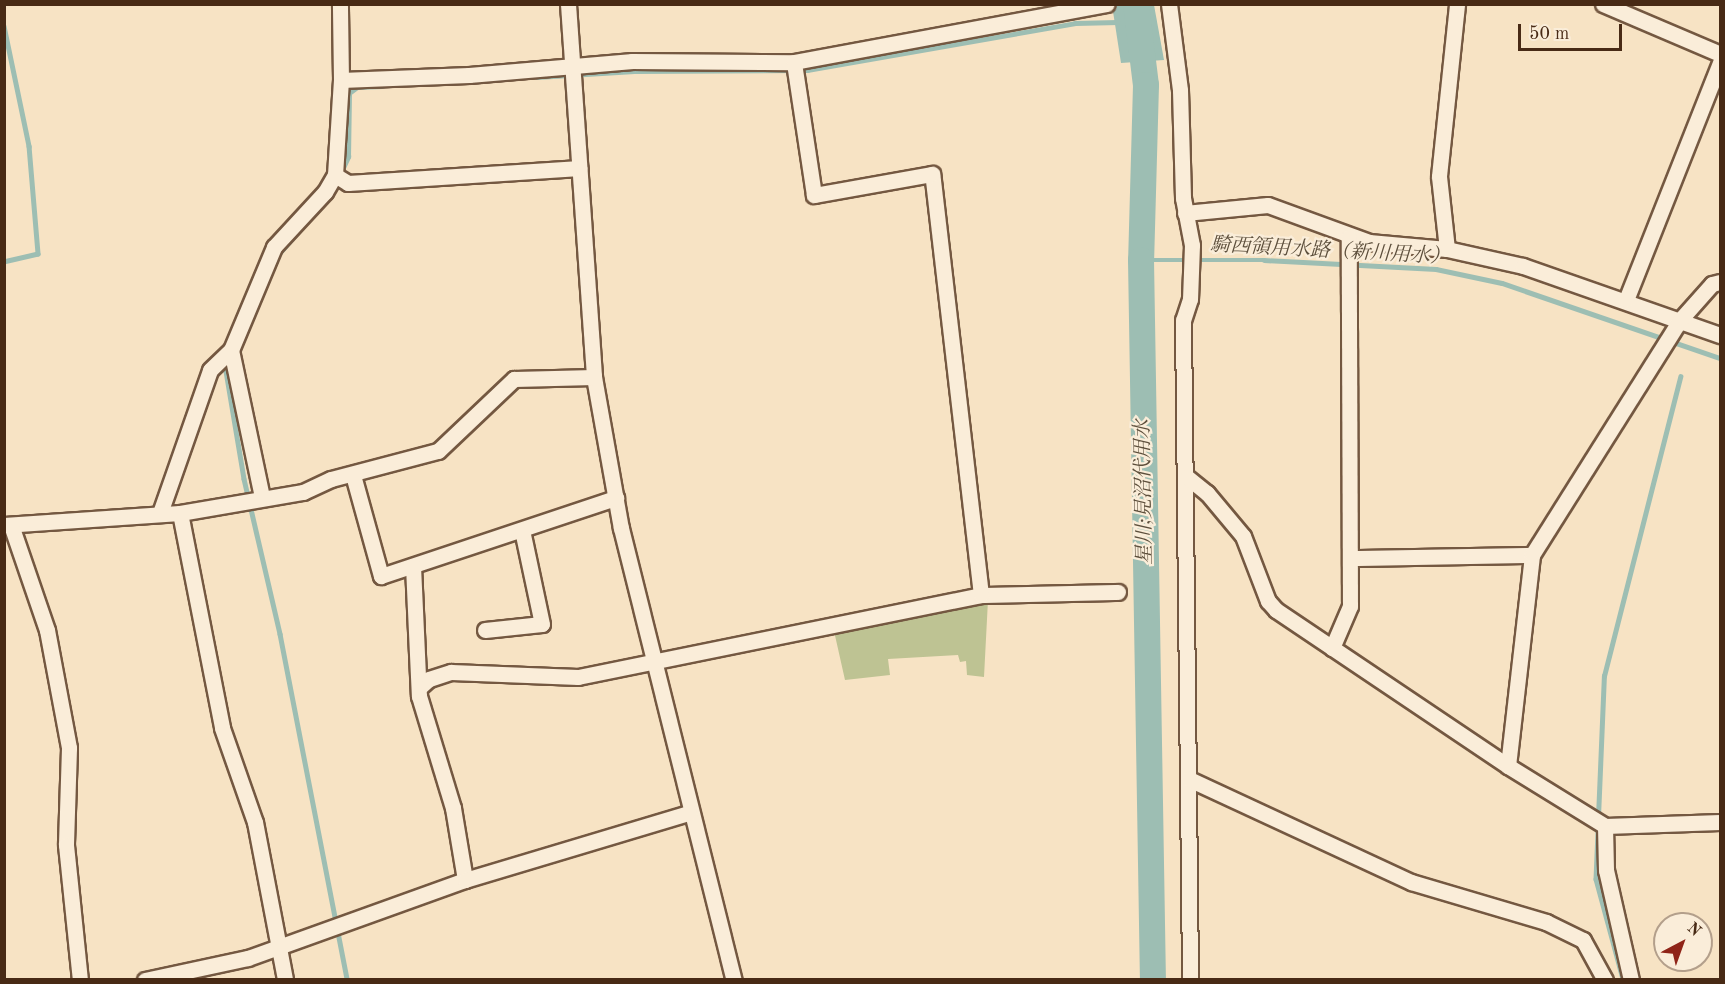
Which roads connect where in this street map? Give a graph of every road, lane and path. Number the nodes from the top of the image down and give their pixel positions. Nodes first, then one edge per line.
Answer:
1 (340, 4) edge
2 (568, 4) edge
3 (1107, 4) edge
4 (1169, 4) edge
5 (1457, 4) edge
6 (1603, 4) edge
7 (1720, 54) edge
8 (794, 62) junction
9 (1720, 62) edge
10 (572, 67) junction
11 (341, 80) junction
12 (580, 168) junction
13 (334, 175) junction
14 (1185, 213) junction
15 (1348, 244) junction
16 (1447, 249) junction
17 (1720, 282) edge
18 (1626, 300) junction
19 (1679, 323) junction
20 (1720, 335) edge
21 (231, 350) junction
22 (594, 377) junction
23 (353, 475) junction
24 (1186, 477) junction
25 (262, 497) junction
26 (616, 498) junction
27 (160, 513) junction
28 (180, 513) junction
29 (8, 525) edge
30 (522, 530) junction
31 (1532, 555) junction
32 (1352, 558) junction
33 (413, 566) junction
34 (1118, 592) dead end
35 (981, 595) junction
36 (485, 630) dead end
37 (1332, 648) junction
38 (654, 661) junction
39 (419, 688) junction
40 (1508, 766) junction
41 (1189, 778) junction
42 (690, 813) junction
43 (1720, 822) edge
44 (1605, 826) junction
45 (465, 880) junction
46 (280, 948) junction
47 (81, 980) edge
48 (145, 980) edge
49 (285, 980) edge
50 (734, 980) edge
51 (1190, 980) edge
52 (1605, 980) edge
53 (1631, 980) edge

1 - 11 street
2 - 10 street
3 - 8 street
4 - 14 street
5 - 16 street
6 - 7 street
8 - 10 street
8 - 35 street
9 - 18 street
10 - 11 street
10 - 12 street
11 - 13 street
12 - 13 street
12 - 22 street
13 - 21 street
14 - 15 street
14 - 24 street
15 - 16 street
15 - 32 street
16 - 18 street
17 - 19 street
18 - 19 street
19 - 20 street
19 - 31 street
21 - 25 street
21 - 27 street
22 - 23 street
22 - 26 street
23 - 25 street
23 - 33 street
24 - 37 street
24 - 41 street
25 - 28 street
26 - 30 street
26 - 38 street
27 - 28 street
27 - 29 street
28 - 46 street
29 - 47 street
30 - 33 street
30 - 36 street
31 - 32 street
31 - 40 street
32 - 37 street
33 - 39 street
34 - 35 street
35 - 38 street
37 - 40 street
38 - 39 street
38 - 42 street
39 - 45 street
40 - 44 street
41 - 51 street
41 - 52 street
42 - 45 street
42 - 50 street
43 - 44 street
44 - 53 street
45 - 46 street
46 - 48 street
46 - 49 street

